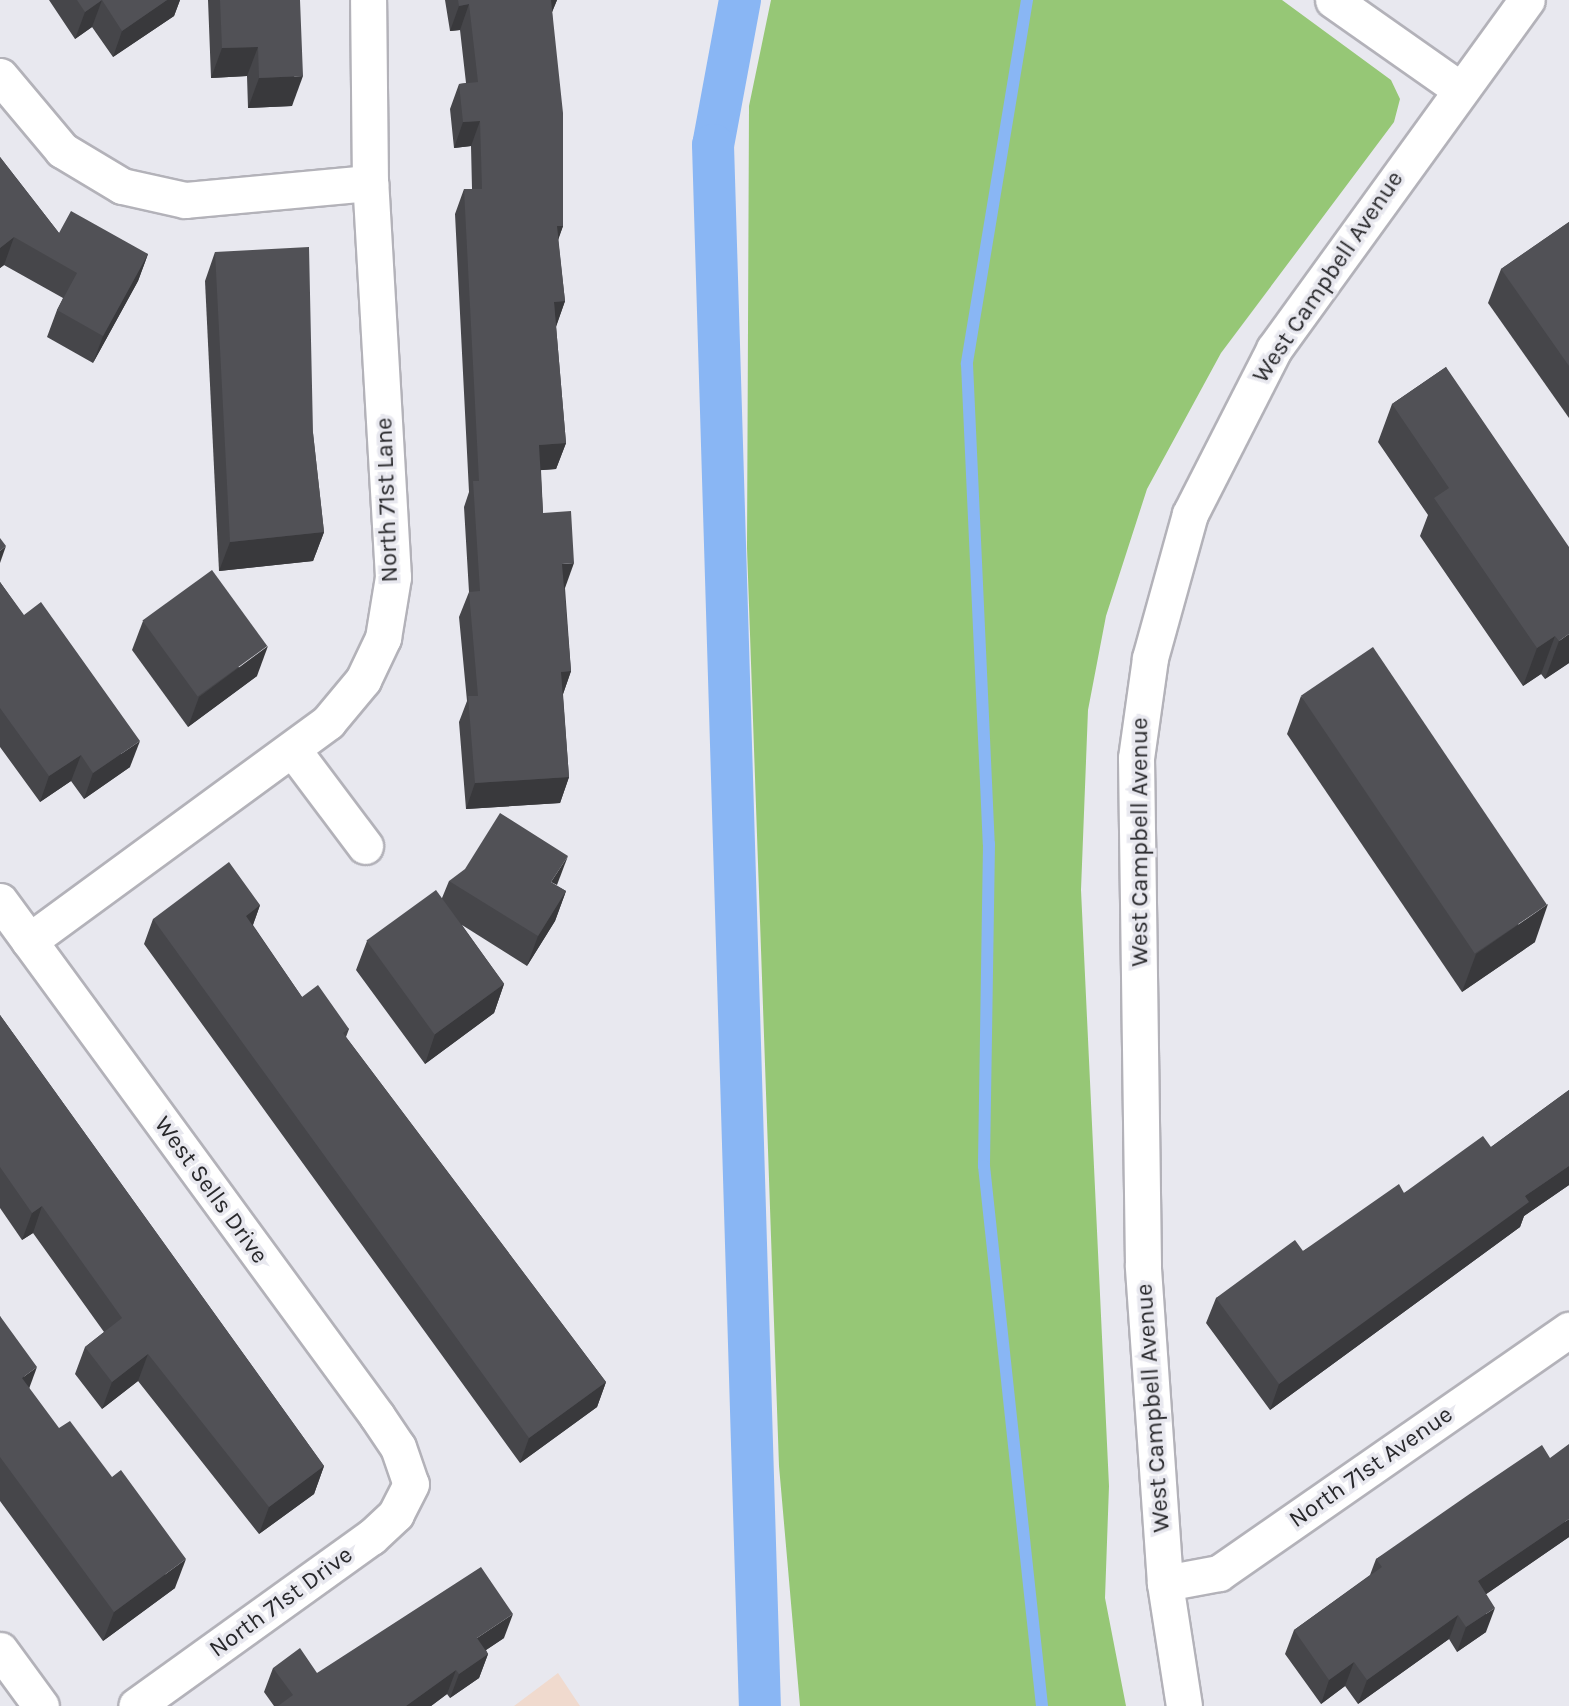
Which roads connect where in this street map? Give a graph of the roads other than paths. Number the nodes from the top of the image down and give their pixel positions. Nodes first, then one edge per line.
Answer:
1 (368, 0) edge
2 (1333, 0) edge
3 (1527, 0) edge
4 (0, 76) edge
5 (1461, 90) junction
6 (370, 183) junction
7 (293, 750) junction
8 (365, 846) dead end
9 (0, 901) edge
10 (29, 941) junction
11 (1569, 1331) edge
12 (411, 1484) joint
13 (1164, 1583) junction
14 (0, 1650) edge
15 (41, 1706) edge
16 (136, 1706) edge
17 (1184, 1706) edge

1 - 6 street, North 71st Lane
2 - 5 street
3 - 5 street, West Campbell Avenue
4 - 6 street
5 - 13 street, West Campbell Avenue
6 - 7 street, North 71st Lane
7 - 8 street
7 - 10 street, North 71st Lane
9 - 10 street, West Sells Drive
10 - 12 street, West Sells Drive
11 - 13 street, North 71st Avenue
12 - 16 street, North 71st Drive
13 - 17 street, West Campbell Avenue
14 - 15 street

